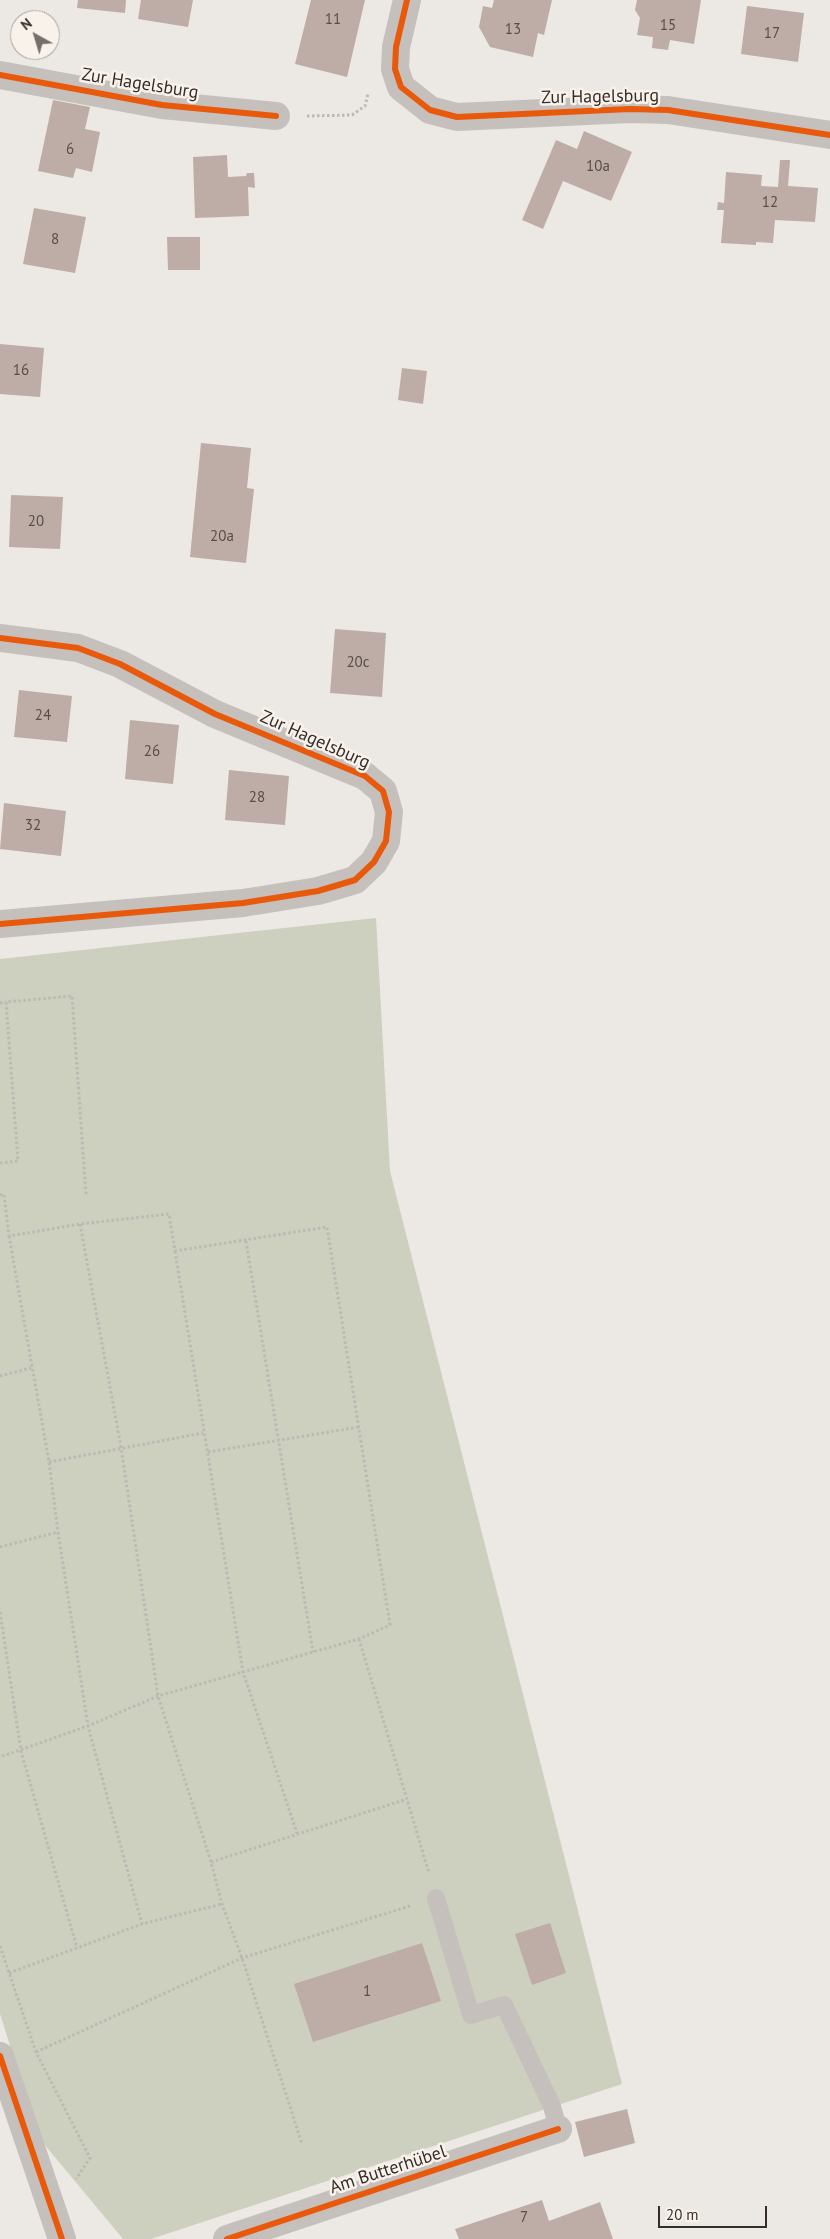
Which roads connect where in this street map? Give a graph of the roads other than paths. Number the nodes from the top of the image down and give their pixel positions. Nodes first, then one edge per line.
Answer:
1 (407, 0) edge
2 (0, 75) edge
3 (276, 116) road end
4 (830, 135) edge
5 (0, 638) edge
6 (0, 924) edge
7 (436, 1898) road end
8 (0, 2056) edge
9 (558, 2129) joint
10 (62, 2239) edge
11 (227, 2239) edge

1 - 4 street, Zur Hagelsburg
2 - 3 street, Zur Hagelsburg
5 - 6 street, Zur Hagelsburg
7 - 9 lane
8 - 10 street
9 - 11 street, Am Butterhübel

